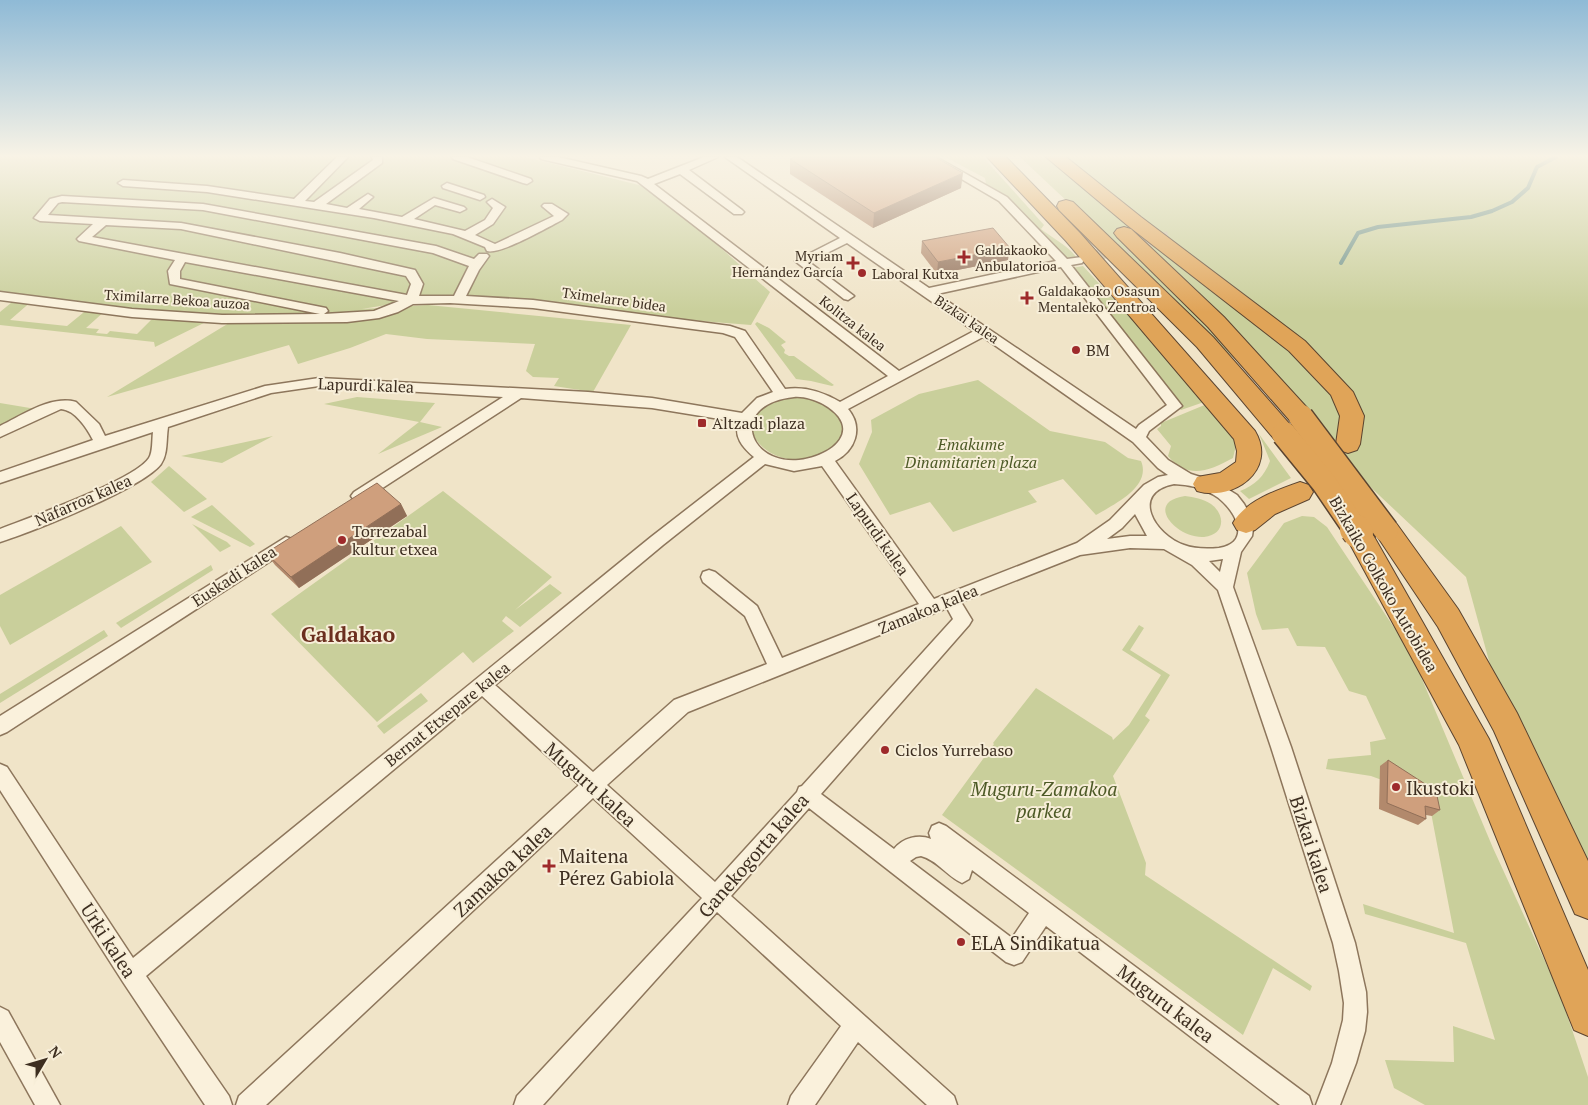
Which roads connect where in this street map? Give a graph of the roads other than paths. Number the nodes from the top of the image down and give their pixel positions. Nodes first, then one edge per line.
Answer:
1 (48, 209) edge
2 (212, 209) edge
3 (333, 209) edge
4 (353, 209) edge
5 (422, 209) edge
6 (498, 209) edge
7 (552, 209) edge
8 (681, 209) edge
9 (733, 209) edge
10 (806, 209) edge
11 (1012, 209) edge
12 (1046, 209) edge
13 (1069, 209) edge
14 (1097, 209) edge
15 (1119, 209) edge
16 (350, 211) junction
17 (738, 212) dead end
18 (40, 218) joint
19 (405, 220) junction
20 (103, 222) junction
21 (466, 235) junction
22 (849, 238) junction
23 (491, 248) junction
24 (182, 257) junction
25 (1078, 260) tunnel mouth
26 (1063, 262) junction
27 (476, 264) junction
28 (927, 292) junction
29 (0, 296) edge
30 (848, 296) dead end
31 (459, 299) junction
32 (410, 300) junction
33 (354, 318) junction
34 (984, 332) junction
35 (898, 377) junction
36 (519, 393) junction
37 (781, 393) junction
38 (841, 407) junction
39 (746, 418) junction
40 (161, 424) junction
41 (1292, 426) junction
42 (0, 432) edge
43 (1138, 438) junction
44 (101, 442) junction
45 (1348, 444) dead end
46 (1150, 452) junction
47 (764, 457) junction
48 (826, 460) junction
49 (0, 478) edge
50 (1197, 482) junction
51 (1157, 484) junction
52 (1300, 492) dead end
53 (1144, 495) junction
54 (343, 506) edge
55 (1246, 523) junction
56 (1372, 531) junction
57 (302, 532) edge
58 (0, 536) edge
59 (1166, 543) junction
60 (1078, 549) junction
61 (1233, 550) junction
62 (1183, 551) junction
63 (709, 577) dead end
64 (1225, 588) junction
65 (951, 600) junction
66 (931, 608) junction
67 (778, 669) junction
68 (483, 685) junction
69 (0, 726) edge
70 (0, 773) edge
71 (593, 785) junction
72 (806, 794) junction
73 (939, 833) dead end
74 (896, 864) junction
75 (962, 872) dead end
76 (716, 898) junction
77 (1588, 901) edge
78 (1044, 911) junction
79 (131, 974) junction
80 (1588, 1016) edge
81 (0, 1019) edge
82 (856, 1025) junction
83 (48, 1105) edge
84 (220, 1105) edge
85 (248, 1105) edge
86 (526, 1105) edge
87 (800, 1105) edge
88 (945, 1105) edge
89 (1300, 1105) edge
90 (1328, 1105) edge

1 - 18 street
2 - 27 street
3 - 16 street
4 - 16 street
5 - 19 street
6 - 21 street
7 - 23 street
8 - 35 street, Kolitza kalea
9 - 17 street
10 - 22 street, Bizkai kalea
11 - 26 street
12 - 50 highway
13 - 41 highway, Bizkaiko Golkoko Autobidea
14 - 41 highway, Bizkaiko Golkoko Autobidea
15 - 45 highway
16 - 19 street
18 - 20 street
19 - 21 street
20 - 24 street
20 - 32 street
21 - 23 street
22 - 28 street, Bizkai kalea
22 - 30 street, Kolitza kalea
23 - 27 street
24 - 32 street
24 - 33 street, Tximilarre Bekoa auzoa
25 - 26 street
26 - 28 street
26 - 43 street
27 - 31 street
28 - 34 street, Bizkai kalea
29 - 33 street, Tximilarre Bekoa auzoa
31 - 32 street, Tximelarre bidea
31 - 37 street, Tximelarre bidea
32 - 33 street, Tximilarre Bekoa auzoa
34 - 35 street
34 - 43 street, Bizkai kalea
35 - 38 street
36 - 39 street, Lapurdi kalea
36 - 40 street, Lapurdi kalea
36 - 54 street
37 - 38 street
37 - 39 street
38 - 48 street
39 - 47 street
40 - 44 street, Lapurdi kalea
40 - 58 street, Nafarroa kalea
41 - 56 highway, Bizkaiko Golkoko Autobidea, bridge
42 - 44 street
43 - 46 street, Bizkai kalea
44 - 49 street, Lapurdi kalea
46 - 50 street, Bizkai kalea
46 - 51 street, Bizkai kalea
47 - 48 street
47 - 68 street, Bernat Etxepare kalea
48 - 66 street, Lapurdi kalea
50 - 51 street
50 - 55 street, Bizkai kalea
51 - 53 street
52 - 55 highway
53 - 59 street, Bizkai kalea
53 - 60 street, Zamakoa kalea
55 - 61 street
56 - 77 highway, Bizkaiko Golkoko Autobidea
56 - 80 highway, Bizkaiko Golkoko Autobidea
57 - 69 street, Euskadi kalea
59 - 60 street, Zamakoa kalea
59 - 62 street, Bizkai kalea
60 - 65 street, Zamakoa kalea
61 - 62 street, Bizkai kalea
61 - 64 street
62 - 64 street, Bizkai kalea
63 - 67 street
64 - 90 street, Bizkai kalea
65 - 66 street, Zamakoa kalea
65 - 72 street, Ganekogorta kalea
66 - 67 street, Zamakoa kalea
67 - 71 street, Zamakoa kalea
68 - 71 street, Muguru kalea
68 - 79 street, Bernat Etxepare kalea
70 - 79 street, Urki kalea
71 - 76 street, Muguru kalea
71 - 85 street, Zamakoa kalea
72 - 74 street
72 - 76 street, Ganekogorta kalea
73 - 78 street, Muguru kalea
74 - 75 street
74 - 78 street
76 - 82 street, Muguru kalea
76 - 86 street, Ganekogorta kalea
78 - 89 street, Muguru kalea
79 - 84 street, Urki kalea
81 - 83 street
82 - 87 street
82 - 88 street, Muguru kalea

